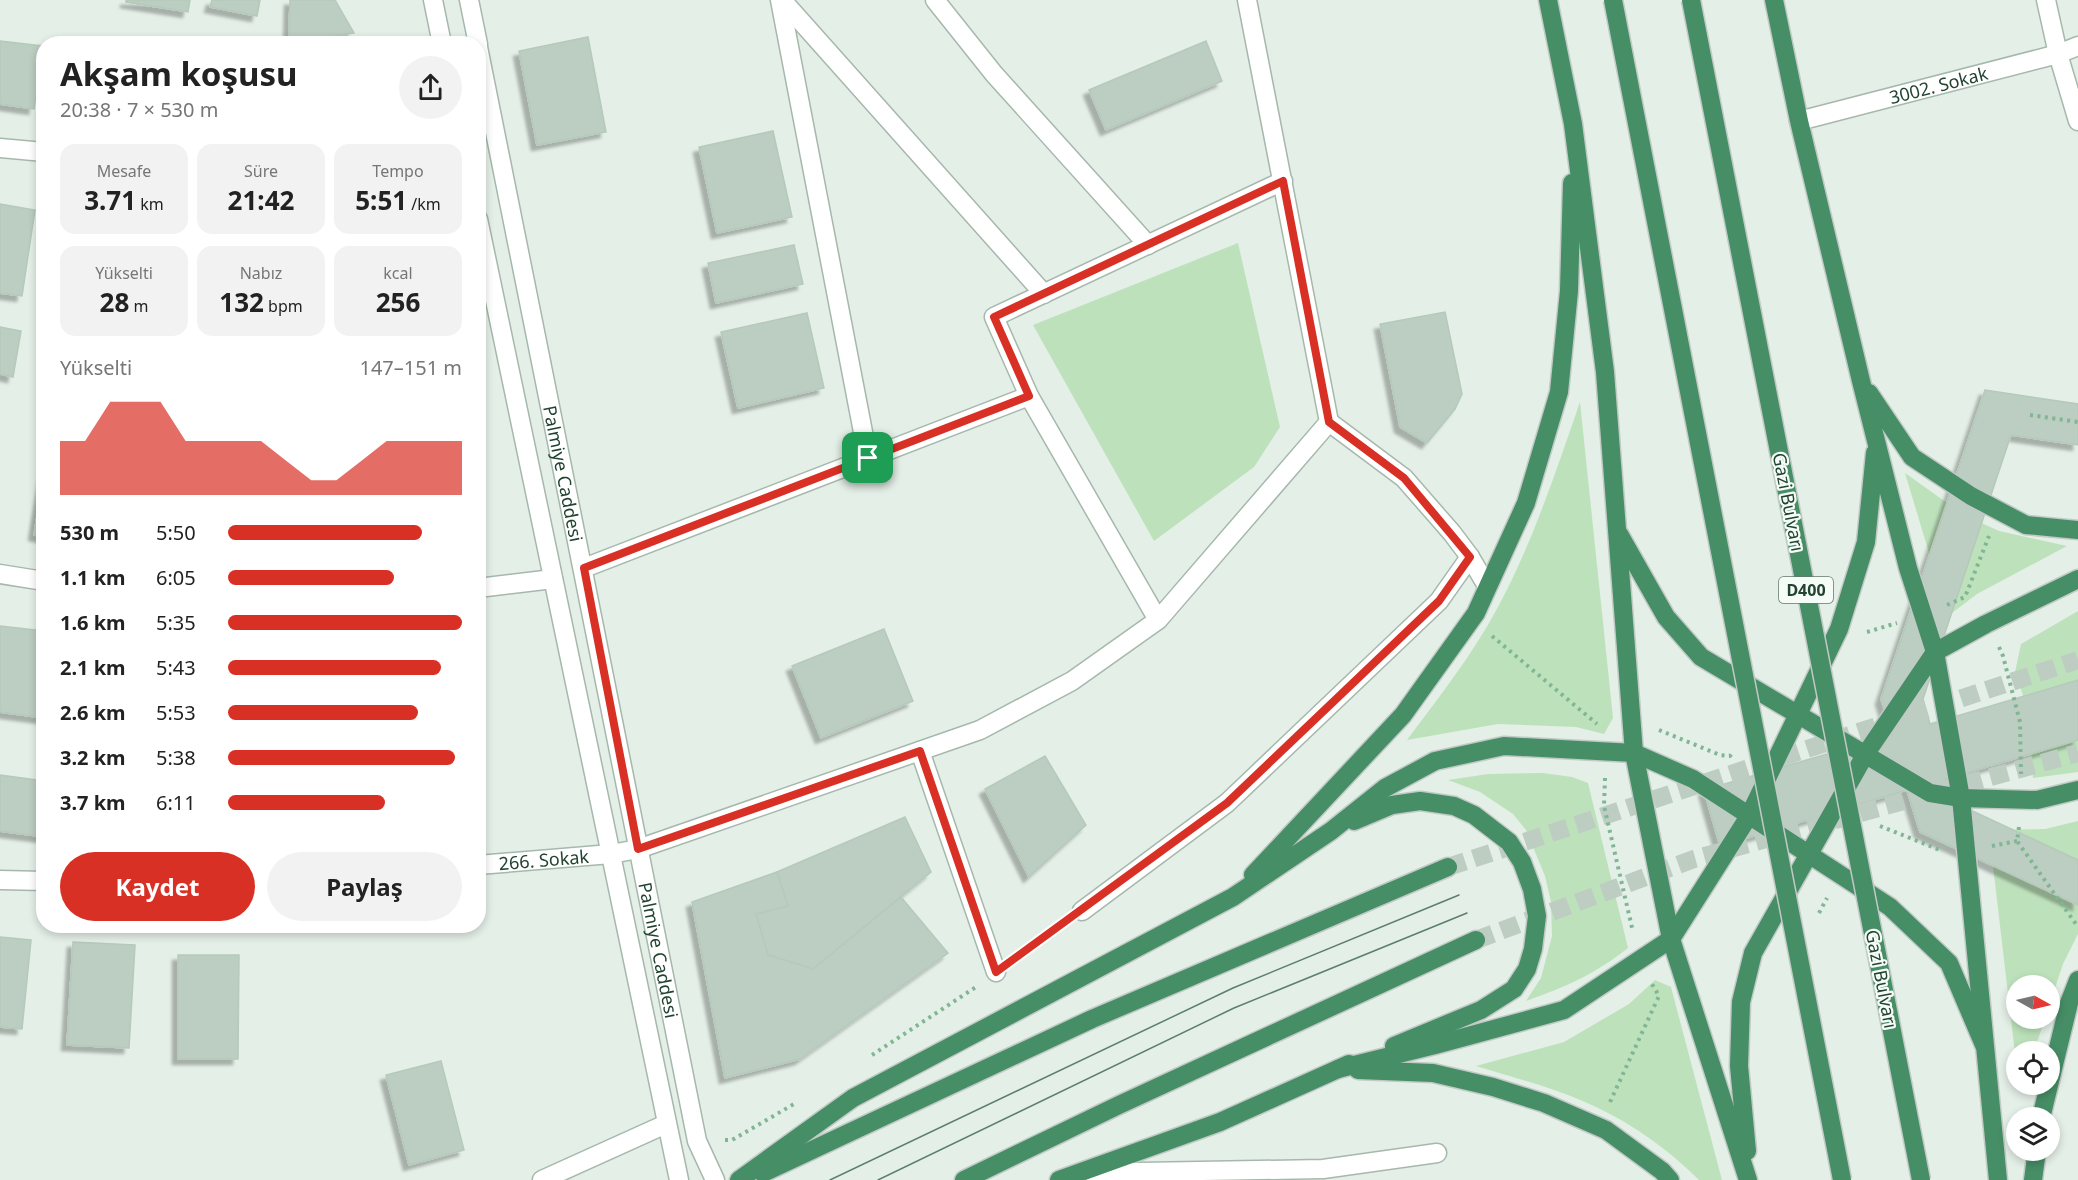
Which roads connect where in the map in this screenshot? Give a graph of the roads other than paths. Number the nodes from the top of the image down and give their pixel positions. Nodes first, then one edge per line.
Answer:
1 (434, 0) edge
2 (469, 0) edge
3 (781, 0) edge
4 (935, 0) edge
5 (1247, 0) edge
6 (1548, 0) edge
7 (1613, 0) edge
8 (1691, 0) edge
9 (1774, 0) edge
10 (2046, 0) edge
11 (441, 36) edge
12 (476, 36) edge
13 (2078, 46) edge
14 (2058, 54) junction
15 (486, 84) edge
16 (1799, 121) junction
17 (2078, 121) edge
18 (1573, 124) junction
19 (0, 148) edge
20 (36, 151) edge
21 (1283, 181) junction
22 (1148, 245) junction
23 (486, 257) edge
24 (1044, 294) junction
25 (1861, 381) junction
26 (1029, 396) junction
27 (1329, 422) junction
28 (1876, 441) junction
29 (868, 458) junction
30 (1617, 530) junction
31 (2078, 530) edge
32 (1470, 557) junction
33 (584, 568) junction
34 (0, 574) edge
35 (553, 579) junction
36 (2078, 579) edge
37 (36, 580) edge
38 (1487, 586) junction
39 (486, 587) edge
40 (1158, 620) junction
41 (1935, 652) junction
42 (1798, 715) junction
43 (920, 751) junction
44 (1634, 753) junction
45 (1865, 755) junction
46 (2078, 790) edge
47 (1961, 798) junction
48 (1749, 816) junction
49 (1330, 831) junction
50 (638, 849) junction
51 (611, 854) junction
52 (1809, 855) junction
53 (486, 865) edge
54 (1449, 867) tunnel mouth
55 (0, 880) edge
56 (36, 881) edge
57 (1233, 897) junction
58 (1082, 911) road end
59 (1671, 939) junction
60 (1476, 940) tunnel mouth
61 (996, 972) road end
62 (2078, 980) edge
63 (1984, 1045) junction
64 (1338, 1069) junction
65 (2044, 1107) edge
66 (666, 1124) junction
67 (1437, 1153) dead end
68 (2036, 1161) edge
69 (1078, 1173) junction
70 (1324, 1174) edge
71 (542, 1180) edge
72 (679, 1180) edge
73 (715, 1180) edge
74 (739, 1180) edge
75 (748, 1180) edge
76 (964, 1180) edge
77 (1059, 1180) edge
78 (1670, 1180) edge
79 (1749, 1180) edge
80 (1842, 1180) edge
81 (1921, 1180) edge
82 (1998, 1180) edge
83 (2033, 1180) edge

1 - 11 street
2 - 12 street, Palmiye Caddesi
3 - 24 street
3 - 29 street
4 - 22 street
5 - 21 street
6 - 18 highway
7 - 80 highway, bridge
8 - 81 highway, Gazi Bulvarı / D400, bridge
9 - 16 highway
10 - 14 street
13 - 14 street, 3002. Sokak
14 - 16 street, 3002. Sokak
14 - 17 street
15 - 33 street, Palmiye Caddesi
16 - 25 highway
18 - 30 highway
18 - 38 highway
19 - 20 street
21 - 22 street
21 - 27 street
22 - 24 street
23 - 35 street, Palmiye Caddesi
24 - 26 street
25 - 28 highway
25 - 31 highway
26 - 29 street
26 - 40 street
27 - 32 street
27 - 40 street, 266. Sokak
28 - 41 highway
28 - 42 highway
29 - 33 street
30 - 42 highway
30 - 44 highway
32 - 38 street
32 - 58 street
33 - 50 street, Palmiye Caddesi
34 - 37 street
35 - 39 street
35 - 51 street, Palmiye Caddesi
36 - 41 highway
38 - 57 highway
40 - 43 street, 266. Sokak
41 - 45 highway
41 - 47 highway
42 - 45 highway
42 - 48 highway
43 - 50 street, 266. Sokak
43 - 61 street
44 - 48 highway
44 - 49 highway
44 - 59 highway
45 - 47 highway
45 - 52 highway
46 - 47 highway
47 - 63 highway
48 - 52 highway
48 - 59 highway
49 - 57 highway
49 - 64 highway
50 - 51 street, 266. Sokak
50 - 73 street, Palmiye Caddesi
51 - 53 street, 266. Sokak
51 - 66 street, Palmiye Caddesi
52 - 63 highway
52 - 79 highway
54 - 75 highway
55 - 56 street
57 - 74 highway
59 - 64 highway
59 - 79 highway
60 - 76 highway
62 - 65 highway
63 - 82 highway
64 - 69 highway
64 - 78 highway
66 - 71 street
66 - 72 street, Palmiye Caddesi
67 - 70 street
68 - 83 highway
69 - 70 street
69 - 77 highway

